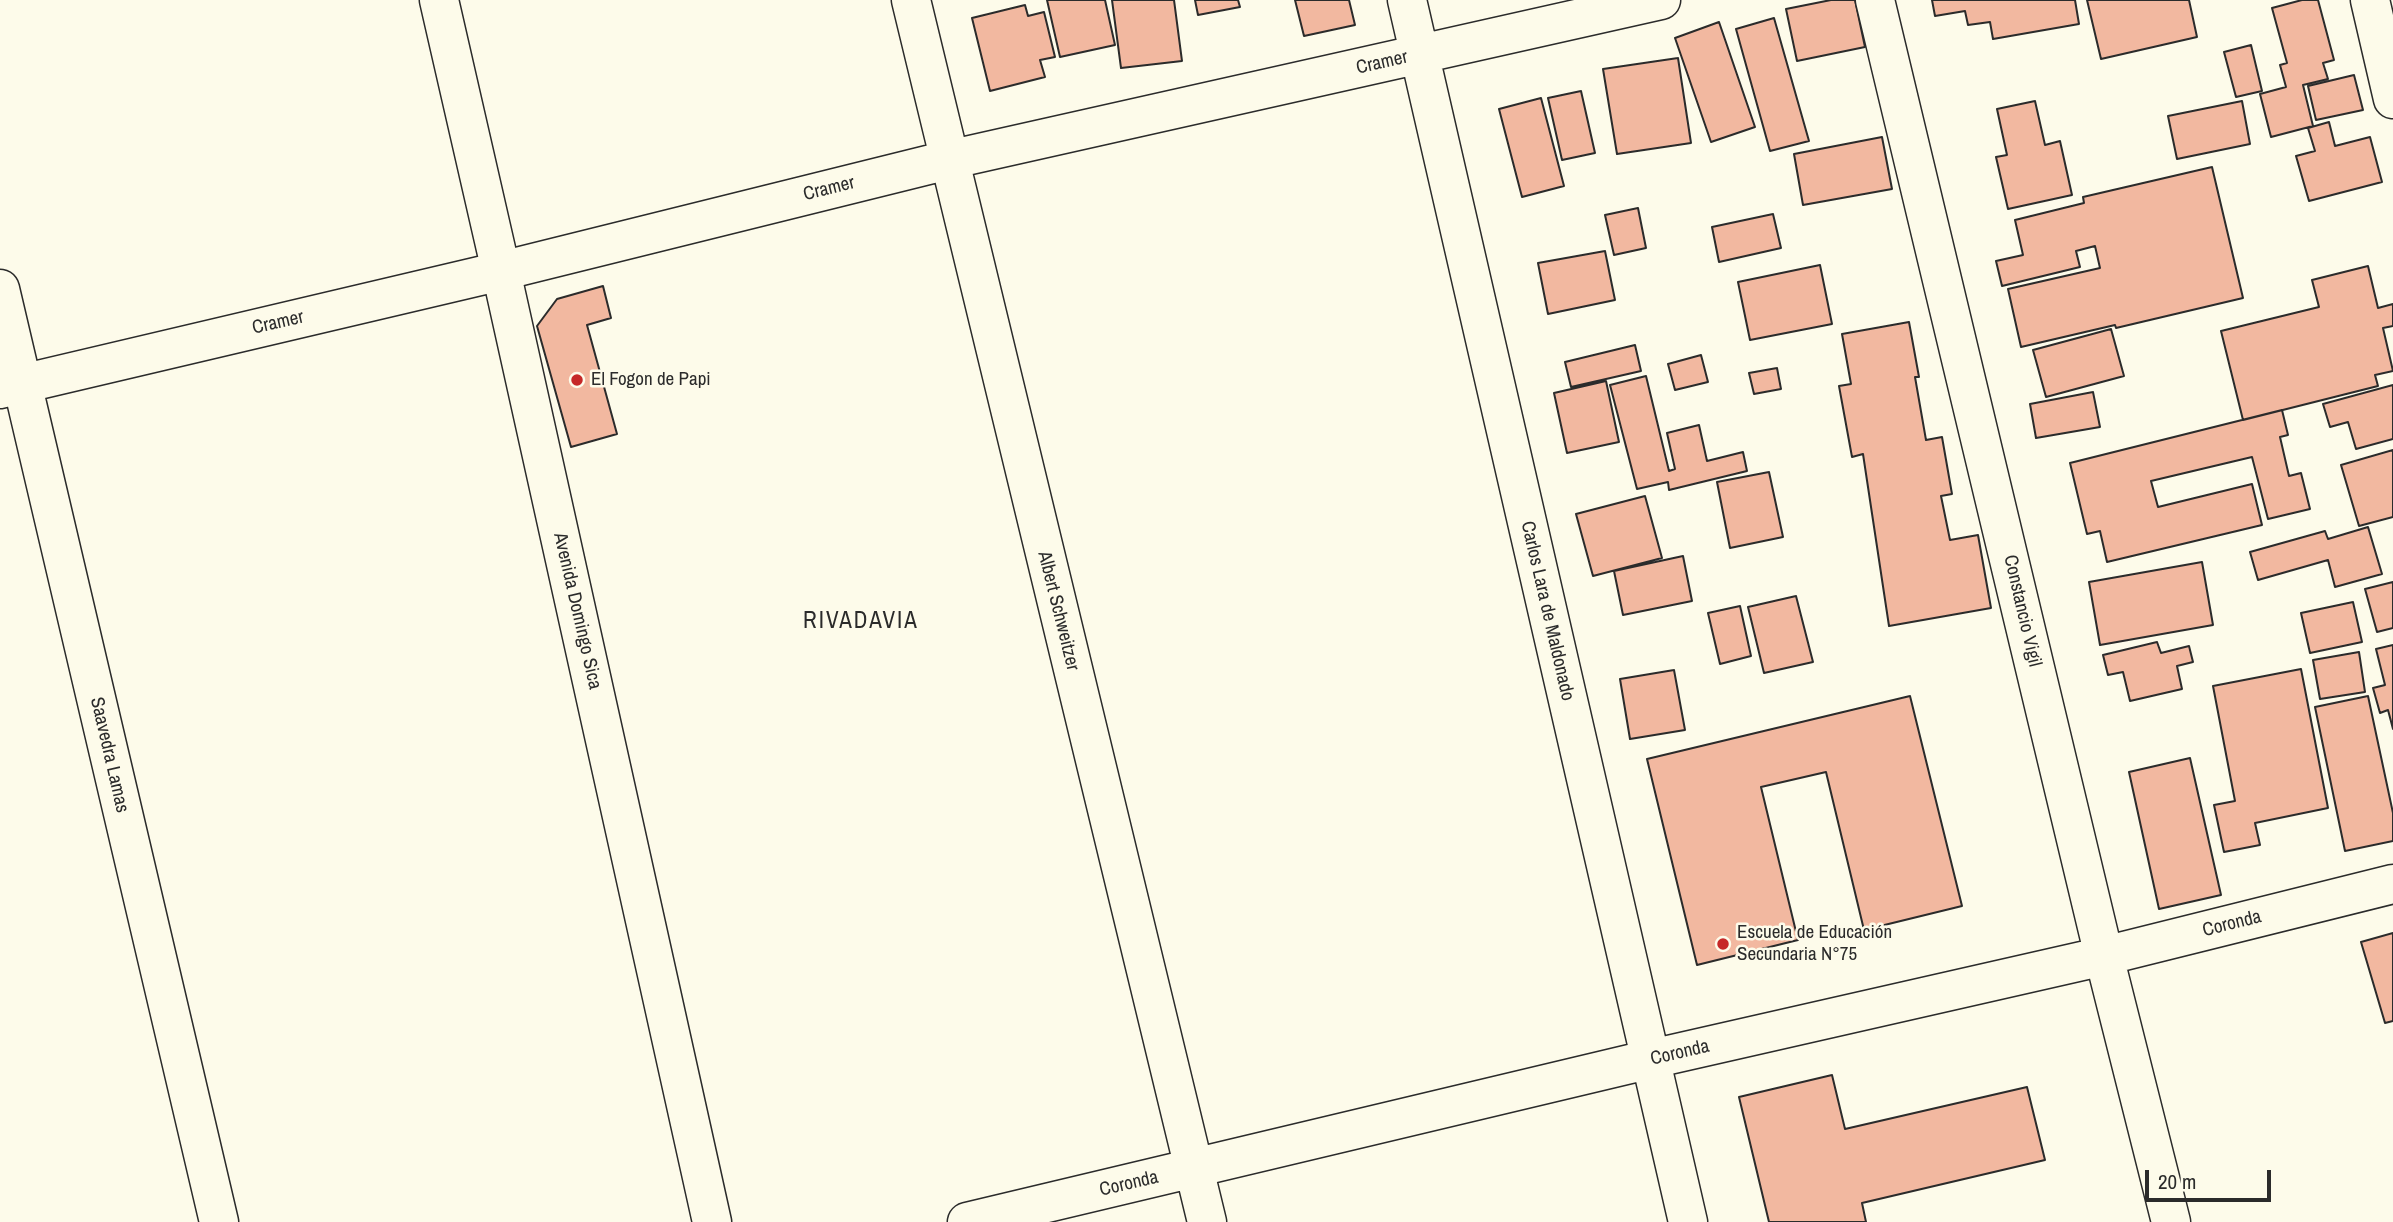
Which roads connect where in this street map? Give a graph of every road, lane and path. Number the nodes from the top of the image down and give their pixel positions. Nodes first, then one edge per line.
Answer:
1 (439, 0) edge
2 (911, 0) edge
3 (1407, 0) edge
4 (1661, 0) edge
5 (1875, 0) edge
6 (2370, 0) edge
7 (1419, 55) junction
8 (2393, 99) edge
9 (948, 160) junction
10 (501, 271) junction
11 (0, 289) edge
12 (11, 386) edge
13 (2393, 884) edge
14 (2104, 956) junction
15 (1651, 1059) junction
16 (1195, 1168) junction
17 (219, 1222) edge
18 (712, 1222) edge
19 (967, 1222) edge
20 (1207, 1222) edge
21 (1688, 1222) edge
22 (2171, 1222) edge

1 - 10 street, Avenida Domingo Sica
2 - 9 street, Albert Schweitzer
3 - 7 street, Carlos Lara de Maldonado
4 - 7 street, Cramer
5 - 14 street, Constancio Vigil
6 - 8 street
7 - 9 street, Cramer
7 - 15 street, Carlos Lara de Maldonado
9 - 10 street, Cramer
9 - 16 street, Albert Schweitzer
10 - 12 street, Cramer
10 - 18 street, Avenida Domingo Sica
11 - 12 street, Saavedra Lamas
12 - 17 street, Saavedra Lamas
13 - 14 street, Coronda
14 - 15 street, Coronda
14 - 22 street, Constancio Vigil
15 - 16 street, Coronda
15 - 21 street, Carlos Lara de Maldonado
16 - 19 street, Coronda
16 - 20 street, Albert Schweitzer

